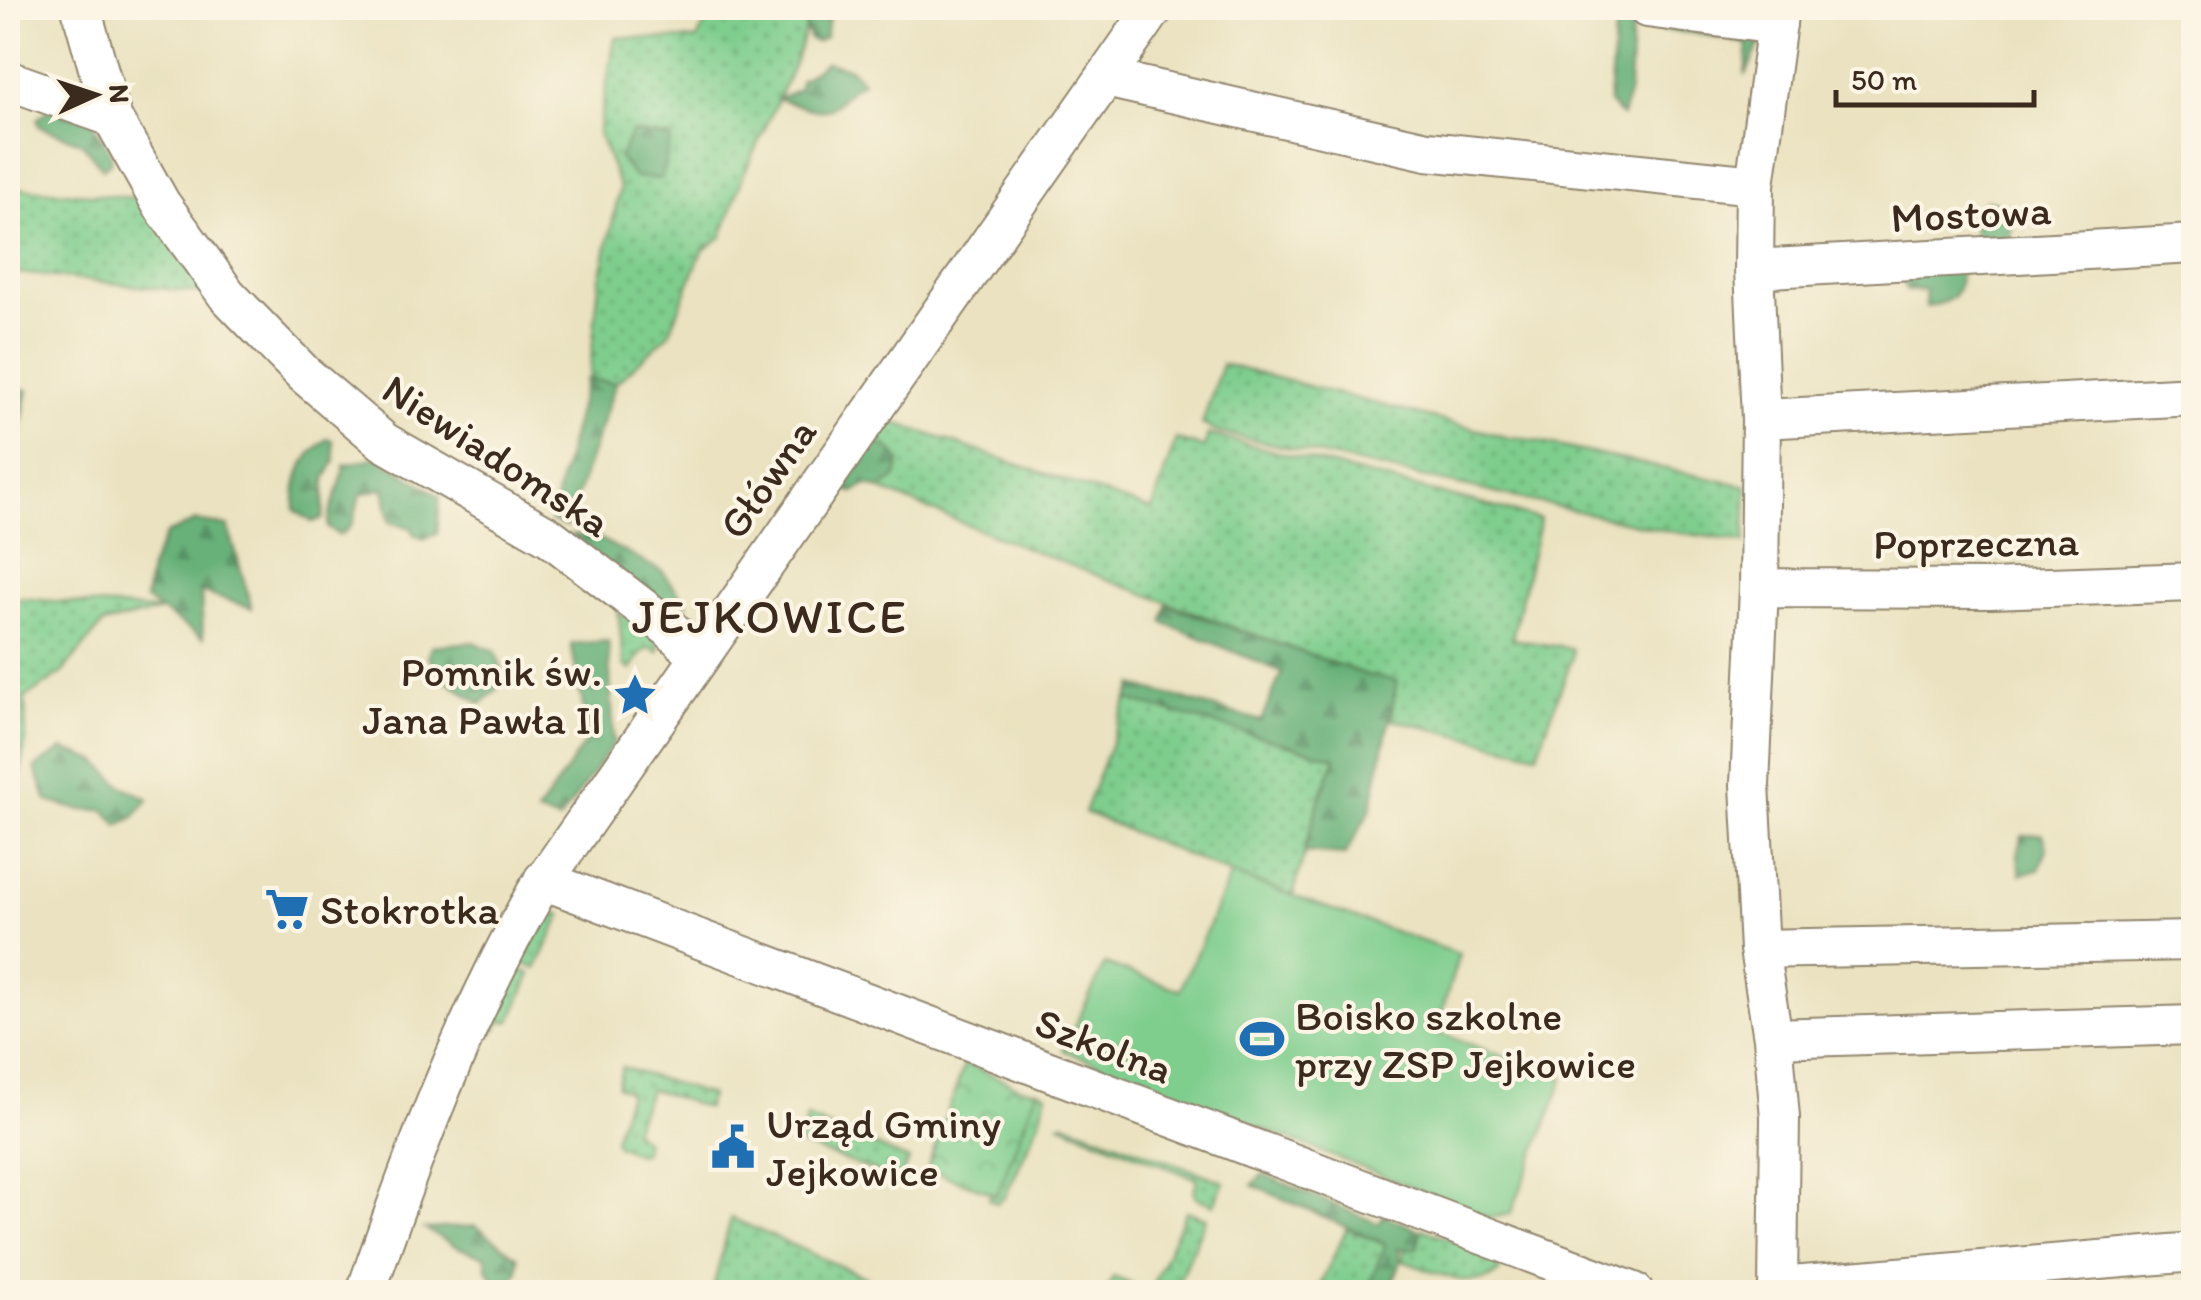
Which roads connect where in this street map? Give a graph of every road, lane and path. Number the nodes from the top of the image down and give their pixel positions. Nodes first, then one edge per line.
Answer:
1 (80, 8) edge
2 (1154, 8) edge
3 (1647, 8) edge
4 (1778, 16) edge
5 (1107, 75) junction
6 (8, 80) edge
7 (112, 117) junction
8 (1755, 185) junction
9 (2194, 244) edge
10 (1754, 268) junction
11 (2194, 396) edge
12 (1761, 419) junction
13 (2194, 582) edge
14 (1758, 588) junction
15 (698, 656) junction
16 (543, 880) junction
17 (2194, 941) edge
18 (1759, 949) junction
19 (2194, 1025) edge
20 (1773, 1038) junction
21 (2194, 1252) edge
22 (1778, 1290) edge
23 (366, 1292) edge
24 (1634, 1292) edge

1 - 7 street, Niewiadomska
2 - 5 street, Główna
3 - 4 street
4 - 8 street
5 - 8 street
5 - 15 street, Główna
6 - 7 street
7 - 15 street, Niewiadomska
8 - 10 street
9 - 10 street, Mostowa
10 - 12 street
11 - 12 street
12 - 14 street
13 - 14 street, Poprzeczna
14 - 18 street
15 - 16 street, Główna
16 - 23 street, Główna
16 - 24 street, Szkolna
17 - 18 street
18 - 20 street
19 - 20 street
20 - 22 street
21 - 22 street

